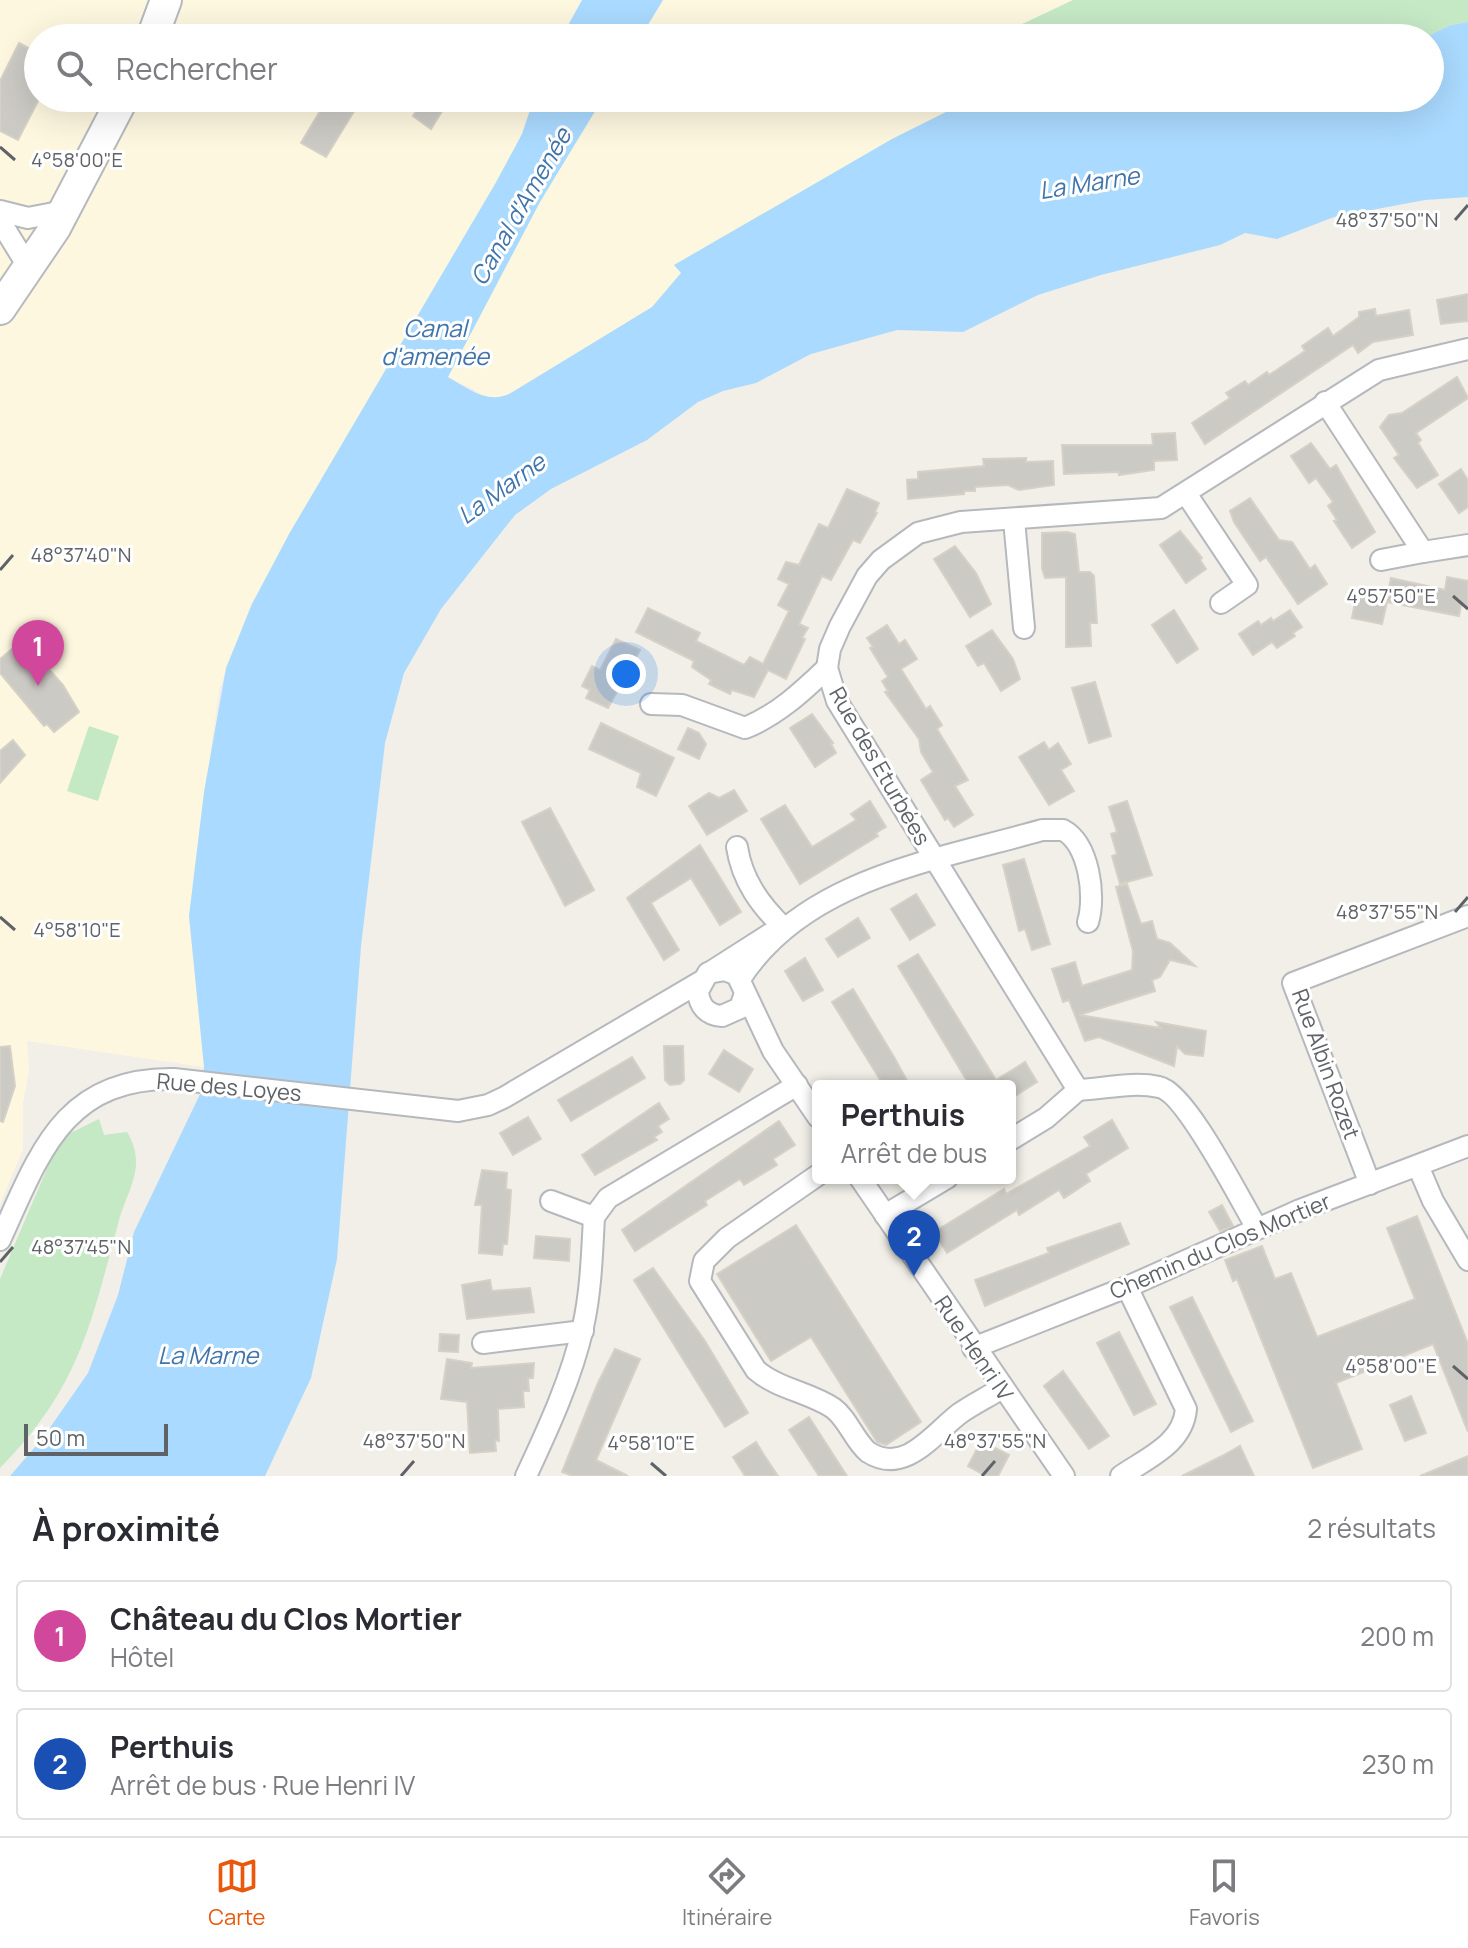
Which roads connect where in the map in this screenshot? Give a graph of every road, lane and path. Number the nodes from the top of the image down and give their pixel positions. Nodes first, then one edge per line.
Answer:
1 (166, 0) edge
2 (157, 24) edge
3 (116, 112) edge
4 (0, 211) edge
5 (64, 211) junction
6 (0, 221) edge
7 (29, 268) junction
8 (0, 309) edge
9 (1468, 349) edge
10 (1325, 402) junction
11 (1187, 495) junction
12 (1014, 520) junction
13 (1468, 545) edge
14 (1423, 552) junction
15 (1381, 560) dead end
16 (1221, 603) dead end
17 (1024, 628) dead end
18 (827, 668) junction
19 (651, 704) dead end
20 (737, 847) dead end
21 (936, 861) junction
22 (1468, 916) edge
23 (1088, 922) dead end
24 (784, 928) junction
25 (704, 978) junction
26 (743, 986) junction
27 (705, 1009) junction
28 (647, 1012) junction
29 (728, 1016) junction
30 (773, 1051) junction
31 (797, 1085) junction
32 (1078, 1090) junction
33 (812, 1108) edge
34 (1016, 1136) edge
35 (1468, 1146) edge
36 (1418, 1166) junction
37 (811, 1180) edge
38 (864, 1184) edge
39 (937, 1184) edge
40 (1370, 1184) junction
41 (551, 1201) dead end
42 (885, 1215) junction
43 (594, 1217) junction
44 (1257, 1228) junction
45 (0, 1240) edge
46 (1468, 1260) edge
47 (1127, 1287) junction
48 (583, 1331) junction
49 (483, 1343) dead end
50 (973, 1348) junction
51 (1002, 1388) junction
52 (526, 1476) edge
53 (1064, 1476) edge
54 (1121, 1476) edge

1 - 2 main road
3 - 5 main road
4 - 5 street
5 - 7 main road
6 - 7 street
7 - 8 main road
9 - 10 street, Rue des Eturbées
10 - 11 street, Rue des Eturbées
10 - 14 street
11 - 12 street, Rue des Eturbées
11 - 16 street
12 - 17 street
12 - 18 street, Rue des Eturbées
13 - 14 street
14 - 15 street
18 - 19 street
18 - 21 street, Rue des Eturbées
20 - 24 street
21 - 23 street
21 - 24 street
21 - 32 street, Rue des Eturbées
22 - 40 street, Rue Albin Rozet
24 - 25 street, Rue des Loyes
24 - 26 street
25 - 26 street
25 - 27 street
25 - 28 street, Rue des Loyes
26 - 29 street
26 - 30 street
27 - 28 street
27 - 29 street
28 - 45 street, Rue des Loyes
29 - 30 street
30 - 31 street
31 - 33 street
31 - 43 street
32 - 34 street
32 - 44 street
35 - 36 street, Chemin du Clos Mortier
36 - 40 street, Chemin du Clos Mortier
36 - 46 street
37 - 51 street
38 - 42 street, Rue Henri IV
39 - 42 street
40 - 44 street, Chemin du Clos Mortier
41 - 43 street
42 - 50 street, Rue Henri IV
43 - 48 street
44 - 47 street, Chemin du Clos Mortier
47 - 50 street, Chemin du Clos Mortier
47 - 54 street
48 - 49 street
48 - 52 street
50 - 51 street, Rue Henri IV
51 - 53 street, Rue Henri IV

